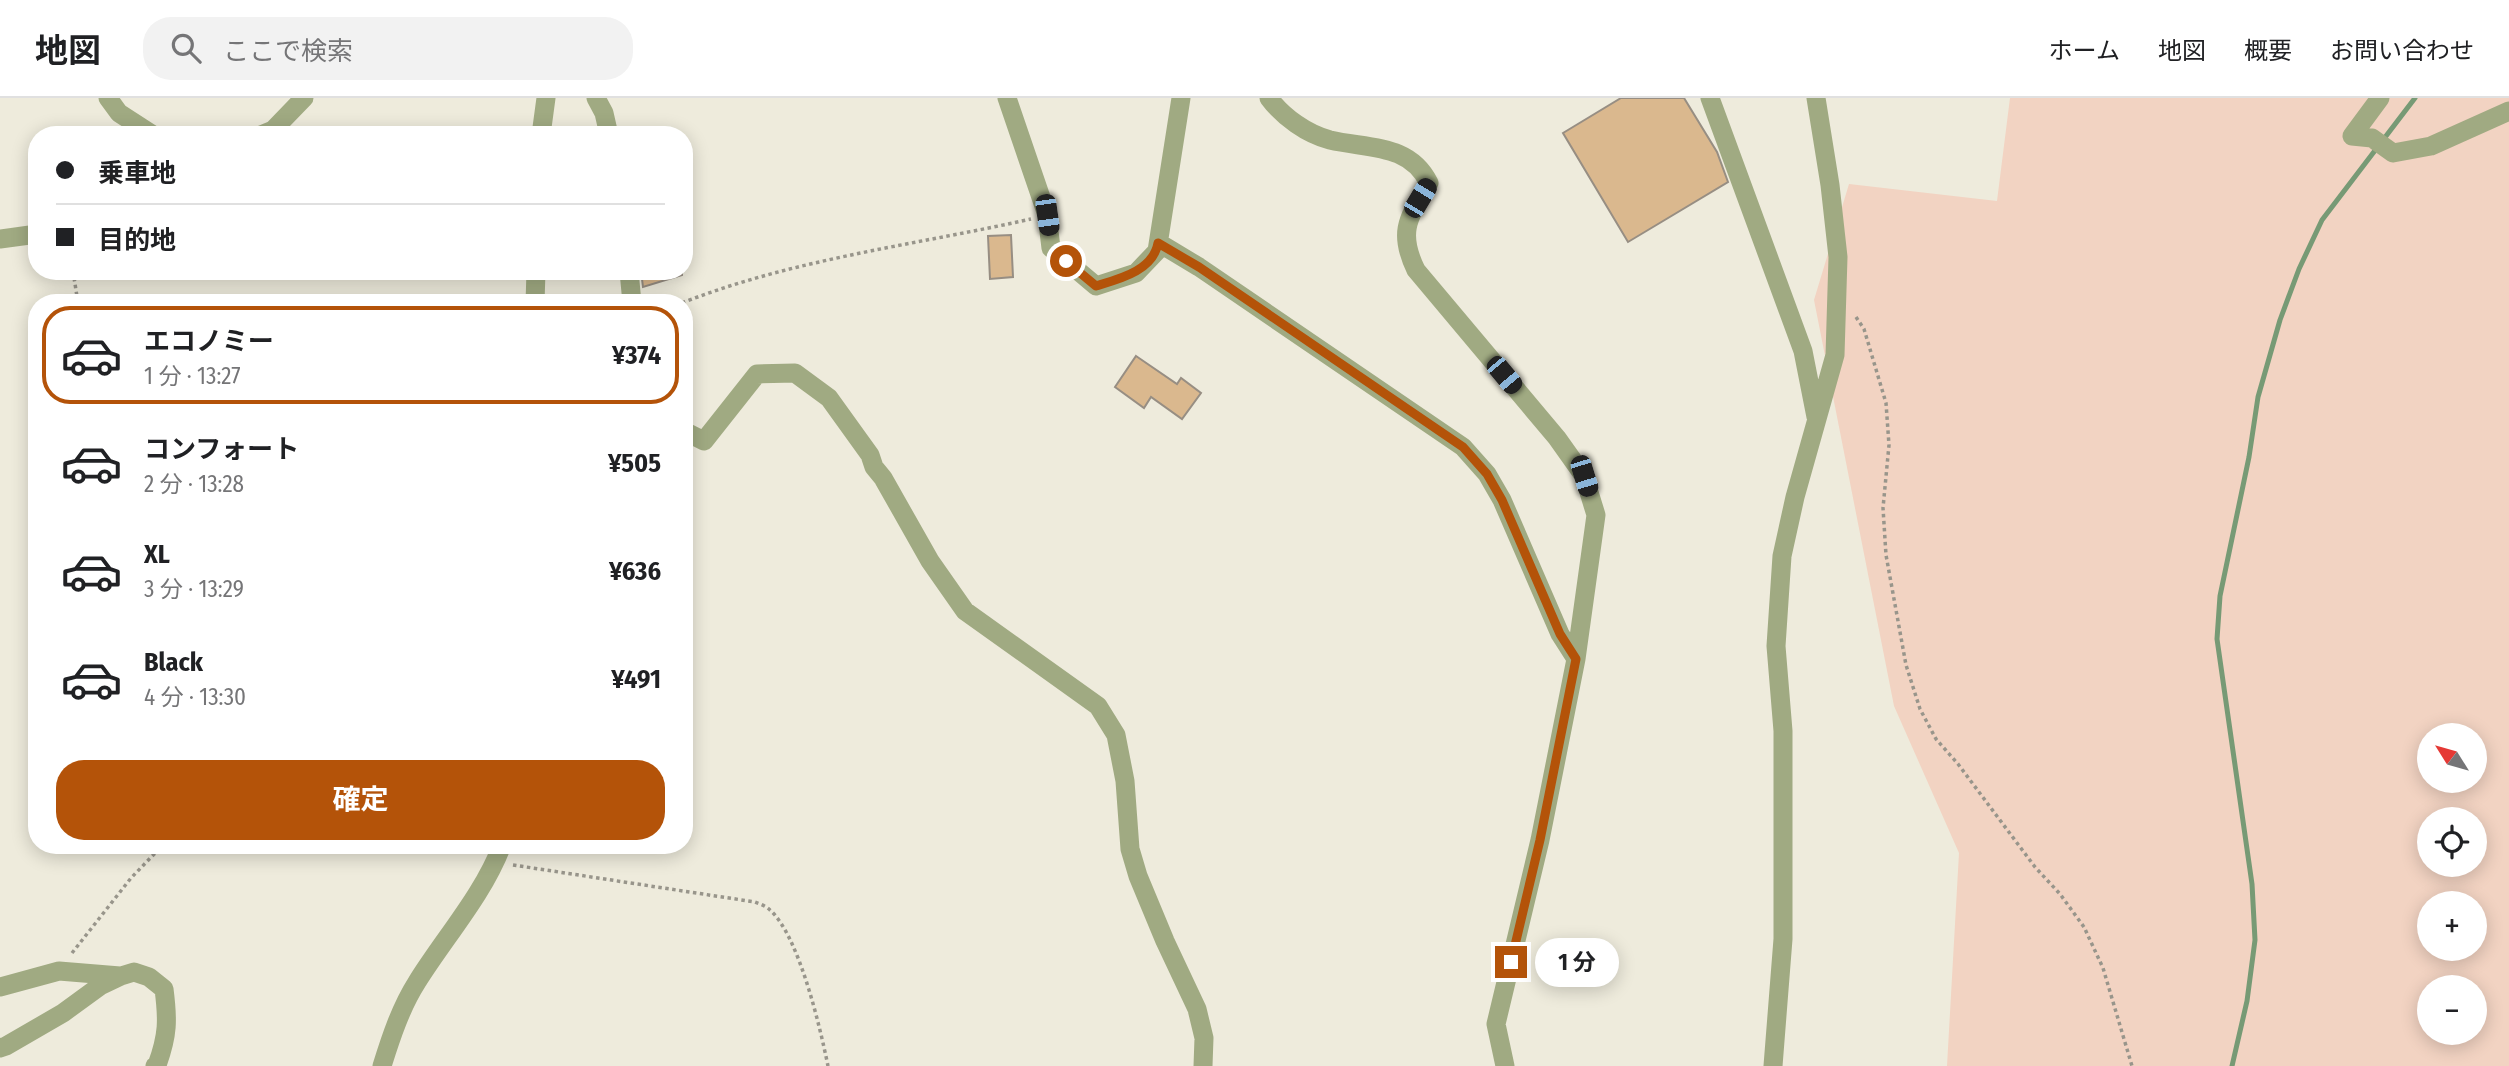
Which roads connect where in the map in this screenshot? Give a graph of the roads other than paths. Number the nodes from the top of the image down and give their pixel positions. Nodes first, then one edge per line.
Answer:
1 (108, 98) edge
2 (304, 98) edge
3 (546, 98) edge
4 (596, 98) edge
5 (1007, 98) edge
6 (1181, 98) edge
7 (1269, 98) edge
8 (1710, 98) edge
9 (1816, 98) edge
10 (2380, 98) edge
11 (2509, 111) edge
12 (139, 126) edge
13 (277, 126) edge
14 (542, 126) edge
15 (607, 126) edge
16 (28, 235) edge
17 (0, 239) edge
18 (1158, 243) junction
19 (1817, 421) junction
20 (693, 435) edge
21 (1576, 659) junction
22 (498, 854) edge
23 (121, 976) junction
24 (0, 987) edge
25 (0, 1048) edge
26 (155, 1066) edge
27 (382, 1066) edge
28 (1203, 1066) edge
29 (1505, 1066) edge
30 (1773, 1066) edge

1 - 12 street
2 - 13 street
3 - 14 street
4 - 15 street
5 - 18 street
6 - 18 street
7 - 21 street
8 - 19 street
9 - 19 street
10 - 11 street
16 - 17 street
18 - 21 street
19 - 30 street
20 - 28 street
21 - 29 street
22 - 27 street
23 - 24 street
23 - 25 street
23 - 26 street

